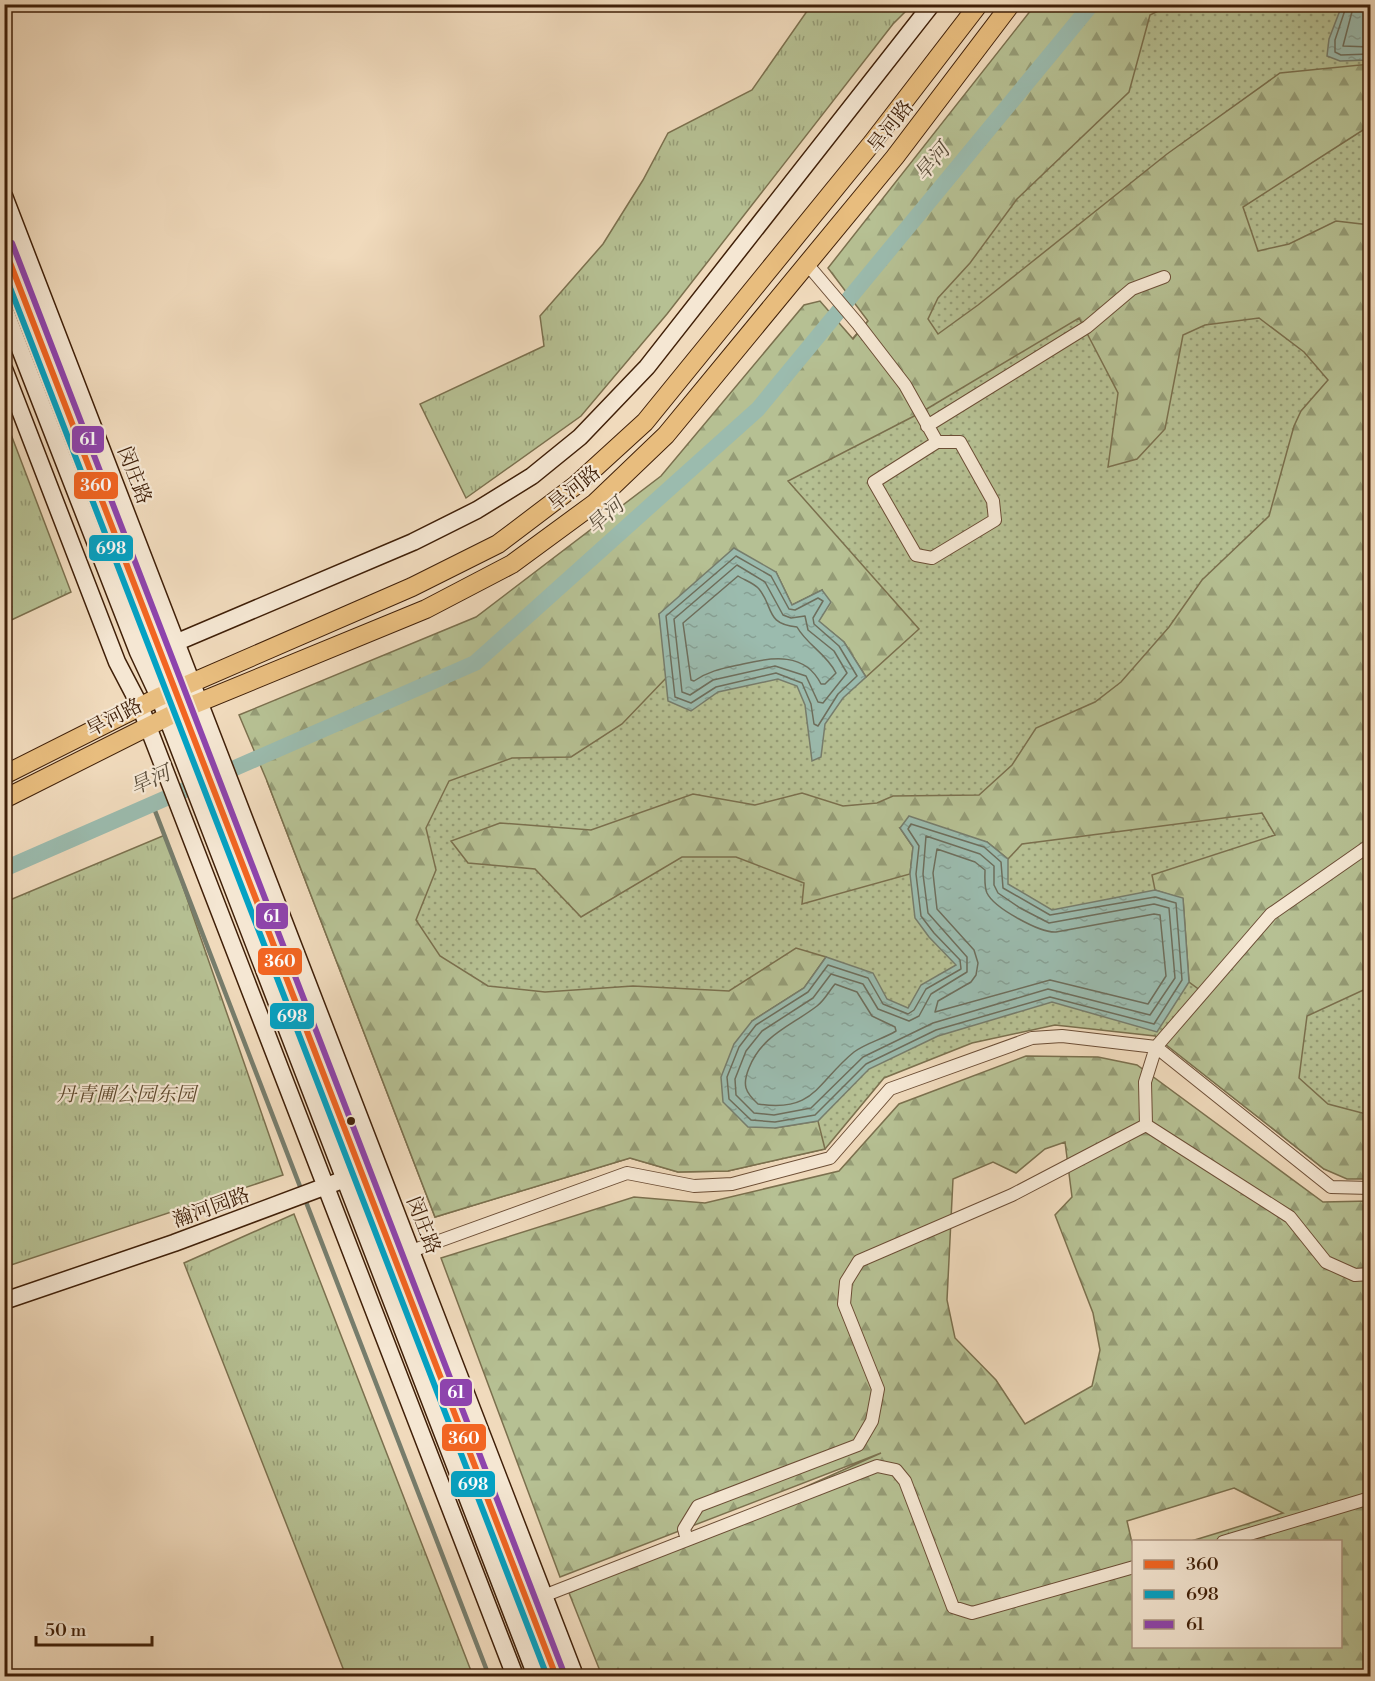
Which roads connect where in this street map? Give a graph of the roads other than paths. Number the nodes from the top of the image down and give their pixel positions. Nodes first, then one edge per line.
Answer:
1 (932, 4) edge
2 (979, 4) edge
3 (1011, 4) edge
4 (4, 196) edge
5 (4, 246) edge
6 (812, 271) junction
7 (1164, 277) dead end
8 (4, 308) edge
9 (4, 369) edge
10 (39, 397) junction
11 (927, 426) junction
12 (33, 442) junction
13 (936, 442) junction
14 (177, 642) junction
15 (160, 649) junction
16 (175, 689) junction
17 (140, 706) junction
18 (183, 709) junction
19 (147, 725) junction
20 (4, 775) edge
21 (4, 799) edge
22 (1371, 846) edge
23 (1156, 1047) junction
24 (1146, 1125) junction
25 (344, 1180) junction
26 (327, 1186) junction
27 (1371, 1188) edge
28 (411, 1251) junction
29 (395, 1257) junction
30 (1371, 1274) edge
31 (4, 1300) edge
32 (1371, 1498) edge
33 (687, 1540) junction
34 (1230, 1540) edge
35 (1132, 1568) edge
36 (544, 1596) junction
37 (528, 1602) junction
38 (515, 1677) edge
39 (536, 1677) edge
40 (556, 1677) edge
41 (575, 1677) edge

1 - 14 street, 旱河路
2 - 16 main road, 旱河路
3 - 6 main road, 旱河路
4 - 14 street, 闵庄路
5 - 15 street, 闵庄路
6 - 11 street
6 - 18 main road, 旱河路
7 - 11 street
8 - 10 street, 闵庄路
9 - 12 street
10 - 12 street
10 - 16 street, 闵庄路
11 - 13 street
12 - 17 street
13 - 13 street
14 - 15 street, 旱河路
14 - 16 street, 闵庄路
15 - 16 street, 旱河路
16 - 17 main road, 旱河路
16 - 18 street, 闵庄路
17 - 19 street
17 - 20 main road, 旱河路
18 - 19 main road, 旱河路
18 - 25 street, 闵庄路
18 - 28 street, 闵庄路
18 - 29 street, 闵庄路
19 - 21 main road, 旱河路
19 - 26 street
22 - 23 street
23 - 24 street
23 - 27 street
23 - 28 street
24 - 30 street
24 - 33 street
25 - 26 street, 瀚河园路
25 - 29 street
25 - 39 street
26 - 31 street, 瀚河园路
26 - 38 street
28 - 29 street
28 - 36 street, 闵庄路
29 - 37 street, 闵庄路
32 - 34 street
33 - 35 street
33 - 36 street
36 - 37 street
36 - 41 street, 闵庄路
37 - 40 street, 闵庄路

